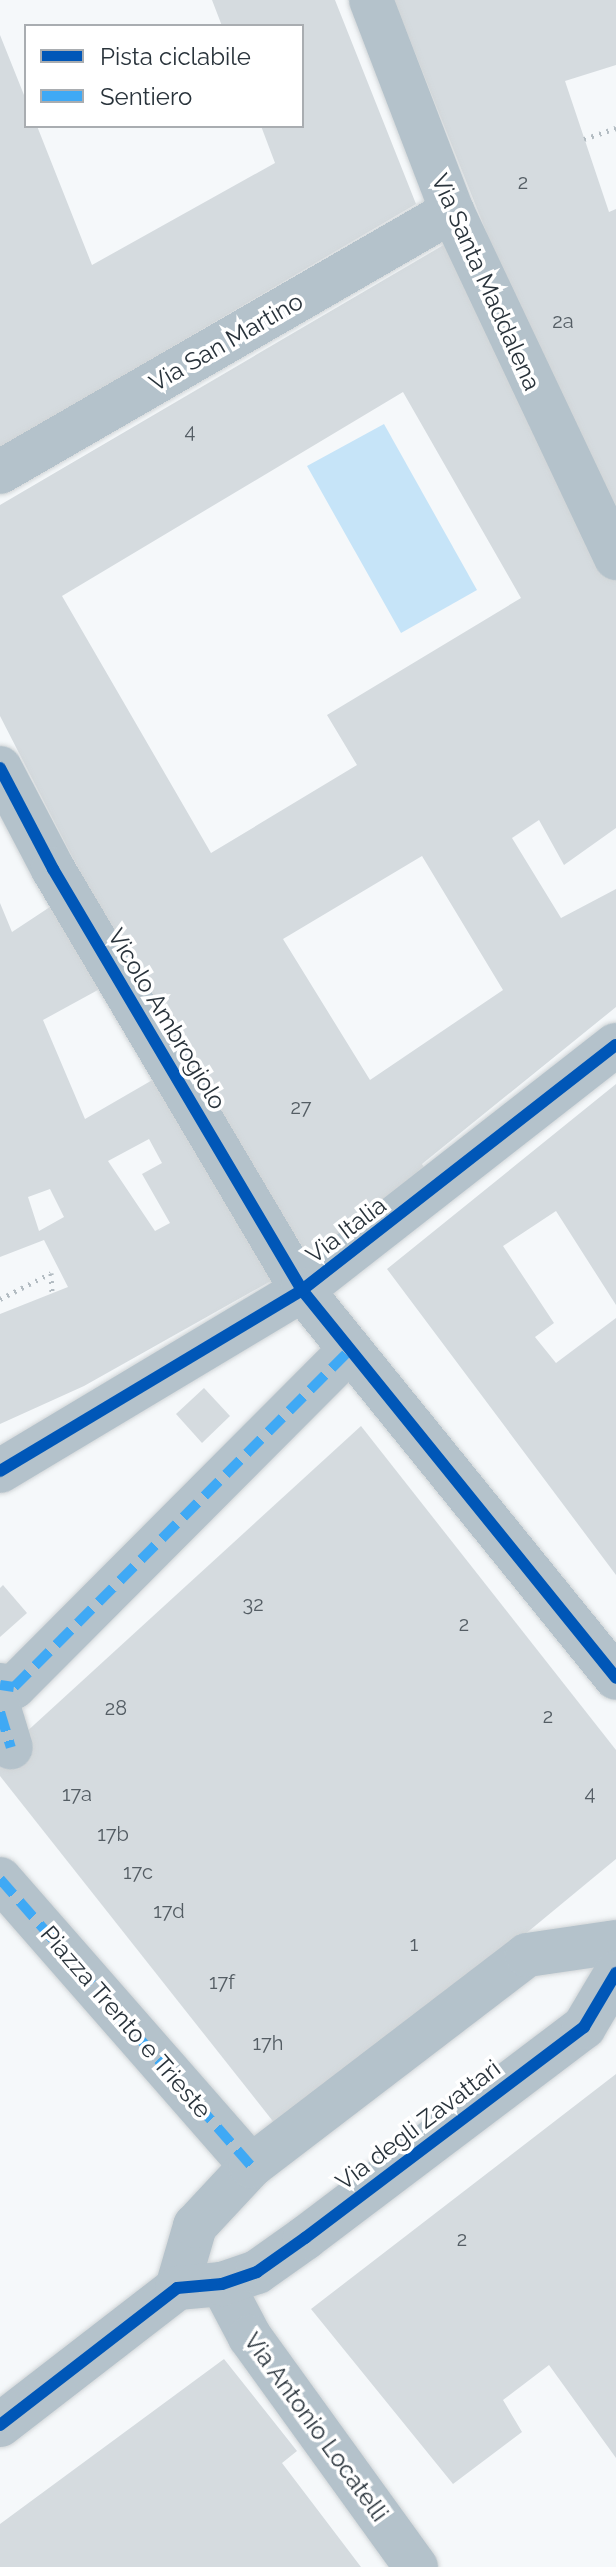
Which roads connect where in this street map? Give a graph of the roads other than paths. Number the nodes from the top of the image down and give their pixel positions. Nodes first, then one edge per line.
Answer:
1 (371, 0) edge
2 (452, 211) junction
3 (0, 472) edge
4 (616, 558) edge
5 (0, 768) edge
6 (616, 1045) edge
7 (302, 1290) junction
8 (349, 1351) junction
9 (0, 1471) edge
10 (616, 1678) edge
11 (0, 1685) edge
12 (0, 1879) edge
13 (616, 1942) edge
14 (616, 1973) edge
15 (251, 2166) junction
16 (222, 2284) junction
17 (177, 2288) junction
18 (0, 2425) edge
19 (416, 2567) edge

1 - 2 street, Via Santa Maddalena
2 - 3 street, Via San Martino
2 - 4 street, Via Santa Maddalena
5 - 7 street, Vicolo Ambrogiolo
6 - 7 street, Via Italia
7 - 8 street, Vicolo Ambrogiolo
7 - 9 street, Via Italia
8 - 10 street, Vicolo Ambrogiolo
8 - 11 street
12 - 15 street, Piazza Trento e Trieste
13 - 15 street
14 - 16 street, Via degli Zavattari
15 - 17 street
16 - 17 street
16 - 19 street, Via Antonio Locatelli
17 - 18 street

